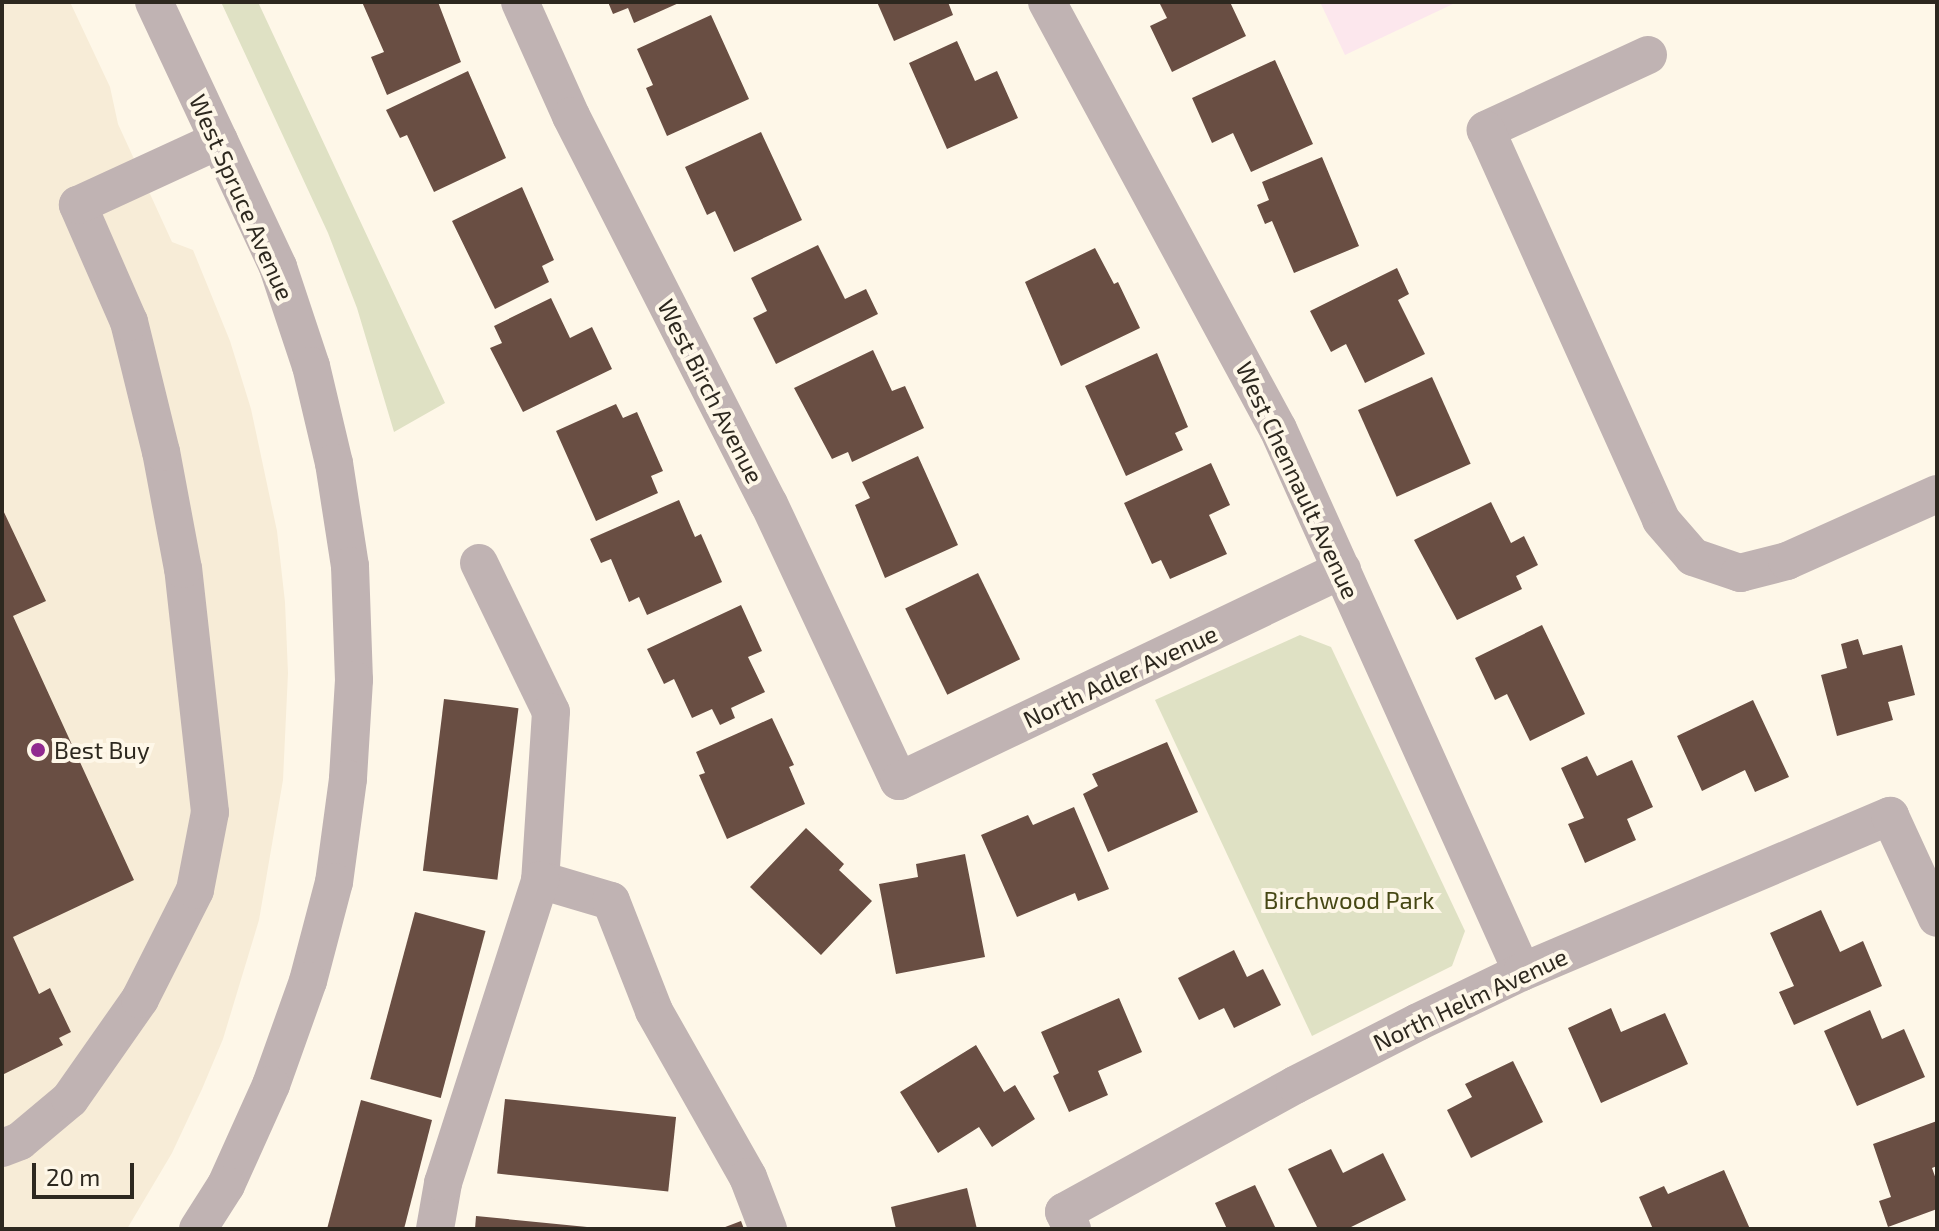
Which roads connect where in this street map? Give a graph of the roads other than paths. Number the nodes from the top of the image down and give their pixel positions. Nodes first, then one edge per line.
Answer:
1 (154, 2) edge
2 (520, 2) edge
3 (1047, 2) edge
4 (1648, 55) dead end
5 (219, 140) junction
6 (1937, 494) edge
7 (479, 563) dead end
8 (1342, 570) junction
9 (899, 781) joint
10 (540, 880) junction
11 (1937, 918) edge
12 (1522, 972) junction
13 (2, 1148) edge
14 (1068, 1220) edge
15 (198, 1229) edge
16 (435, 1229) edge
17 (768, 1229) edge

1 - 5 street, West Spruce Avenue
2 - 9 street, West Birch Avenue
3 - 8 street, West Chennault Avenue
4 - 6 street
5 - 13 street
5 - 15 street, West Spruce Avenue
7 - 10 street
8 - 9 street, North Adler Avenue
8 - 12 street, West Chennault Avenue
10 - 16 street
10 - 17 street
11 - 12 street, North Helm Avenue
12 - 14 street, North Helm Avenue

